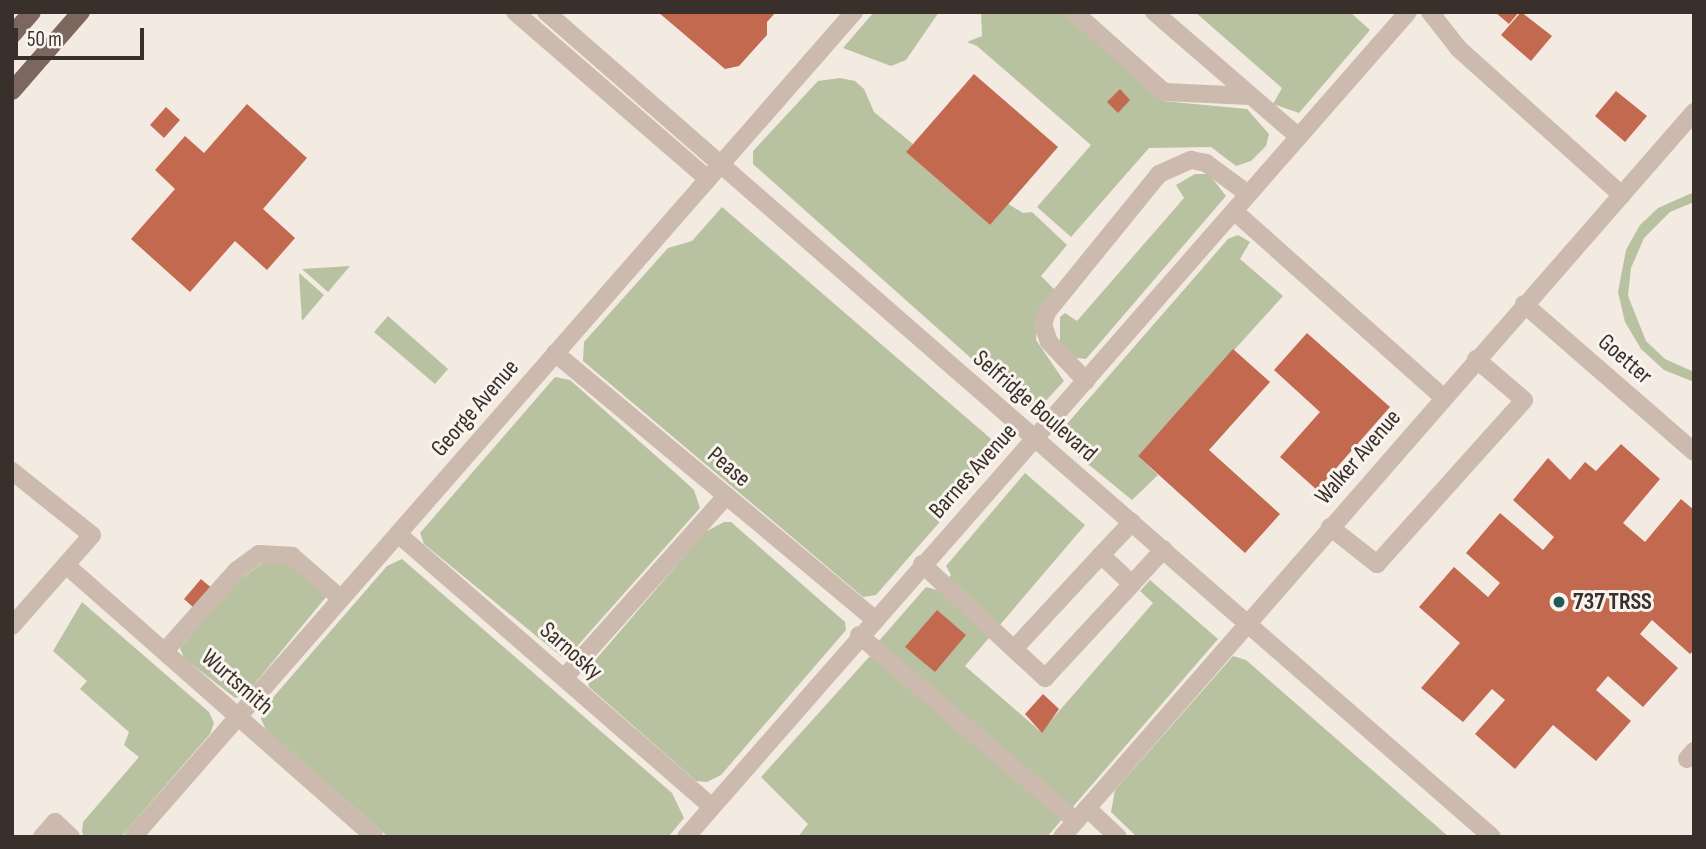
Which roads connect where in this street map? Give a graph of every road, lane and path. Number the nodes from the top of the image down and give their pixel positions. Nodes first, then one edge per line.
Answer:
1 (32, 12) edge
2 (81, 12) edge
3 (515, 12) edge
4 (545, 12) edge
5 (853, 12) edge
6 (1074, 12) edge
7 (1154, 12) edge
8 (1408, 12) edge
9 (1430, 12) edge
10 (12, 34) edge
11 (12, 91) edge
12 (1250, 96) junction
13 (1694, 112) edge
14 (1298, 137) junction
15 (713, 172) junction
16 (1248, 194) junction
17 (1622, 195) junction
18 (1234, 211) junction
19 (1524, 304) junction
20 (555, 353) junction
21 (1476, 359) junction
22 (1086, 381) junction
23 (1443, 397) junction
24 (1035, 439) junction
25 (1694, 452) edge
26 (12, 471) edge
27 (726, 496) junction
28 (1132, 522) junction
29 (1329, 527) junction
30 (398, 534) junction
31 (1164, 549) junction
32 (1101, 555) junction
33 (922, 564) junction
34 (66, 565) junction
35 (1132, 584) junction
36 (340, 597) junction
37 (873, 618) junction
38 (1247, 623) junction
39 (12, 626) edge
40 (859, 635) junction
41 (1014, 649) junction
42 (165, 651) junction
43 (564, 678) junction
44 (239, 715) junction
45 (711, 806) junction
46 (1081, 815) junction
47 (42, 837) edge
48 (71, 837) edge
49 (133, 837) edge
50 (374, 837) edge
51 (686, 837) edge
52 (1062, 837) edge
53 (1118, 837) edge
54 (1492, 837) edge

1 - 10 main road
2 - 11 main road
3 - 15 street
4 - 15 street, Selfridge Boulevard
5 - 15 street, George Avenue
6 - 12 street
7 - 12 street
8 - 14 street, Barnes Avenue
9 - 17 street
12 - 14 street
13 - 17 street, Walker Avenue
14 - 16 street, Barnes Avenue
15 - 20 street, George Avenue
15 - 24 street, Selfridge Boulevard
16 - 18 street, Barnes Avenue
16 - 22 street
17 - 19 street, Walker Avenue
18 - 22 street, Barnes Avenue
18 - 23 street
19 - 21 street, Walker Avenue
19 - 25 street, Goetter
20 - 27 street, Pease
20 - 30 street, George Avenue
21 - 23 street, Walker Avenue
21 - 29 street
22 - 24 street, Barnes Avenue
23 - 29 street, Walker Avenue
24 - 28 street, Selfridge Boulevard
24 - 33 street, Barnes Avenue
26 - 34 street
27 - 37 street, Pease
27 - 43 street
28 - 31 street, Selfridge Boulevard
28 - 32 street
29 - 38 street, Walker Avenue
30 - 36 street, George Avenue
30 - 43 street, Sarnosky
31 - 35 street
31 - 38 street, Selfridge Boulevard
32 - 35 street
32 - 41 street
33 - 37 street, Barnes Avenue
33 - 41 street
34 - 39 street
34 - 42 street, Wurtsmith
35 - 41 street
36 - 42 street
36 - 44 street, George Avenue
37 - 40 street, Barnes Avenue
38 - 46 street, Walker Avenue
38 - 54 street, Selfridge Boulevard
40 - 45 street, Barnes Avenue
40 - 46 street
42 - 44 street, Wurtsmith
43 - 45 street, Sarnosky
44 - 49 street, George Avenue
44 - 50 street, Wurtsmith
45 - 51 street, Barnes Avenue
46 - 52 street, Walker Avenue
46 - 53 street
47 - 48 street

